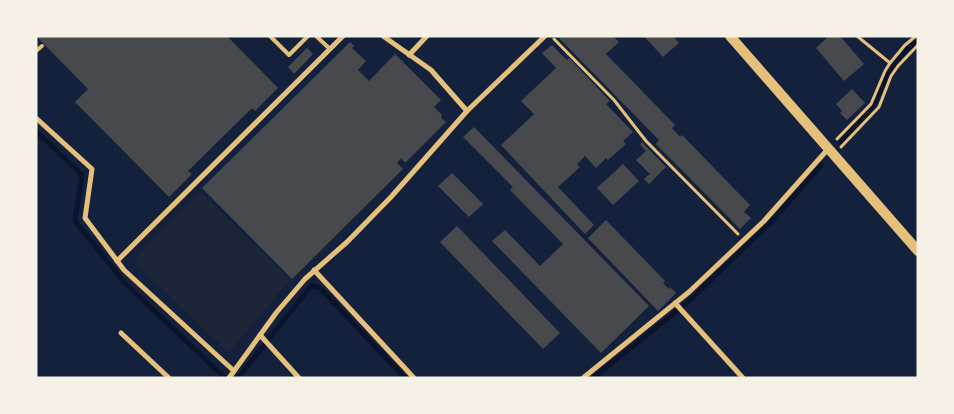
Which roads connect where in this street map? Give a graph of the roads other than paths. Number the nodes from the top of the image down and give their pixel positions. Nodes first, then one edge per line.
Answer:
1 (270, 36) edge
2 (308, 36) edge
3 (316, 36) edge
4 (343, 36) edge
5 (383, 36) edge
6 (427, 36) edge
7 (545, 36) edge
8 (730, 36) edge
9 (42, 46) dead end
10 (330, 49) junction
11 (37, 51) edge
12 (409, 54) junction
13 (467, 111) junction
14 (36, 118) edge
15 (831, 152) junction
16 (918, 251) edge
17 (117, 260) junction
18 (314, 270) junction
19 (678, 307) junction
20 (121, 333) dead end
21 (264, 340) junction
22 (234, 371) junction
23 (229, 377) edge
24 (169, 378) edge
25 (299, 378) edge
26 (414, 378) edge
27 (583, 378) edge
28 (743, 378) edge

1 - 2 lane
3 - 10 lane
4 - 10 street
5 - 12 street
6 - 12 street
7 - 13 street
8 - 15 main road
9 - 11 lane
10 - 17 street
12 - 13 street
13 - 18 street
14 - 17 street
15 - 16 main road
15 - 19 street
17 - 22 street
18 - 21 street
18 - 26 street
19 - 27 street
19 - 28 street
20 - 24 street
21 - 22 street
21 - 25 street
22 - 23 street

